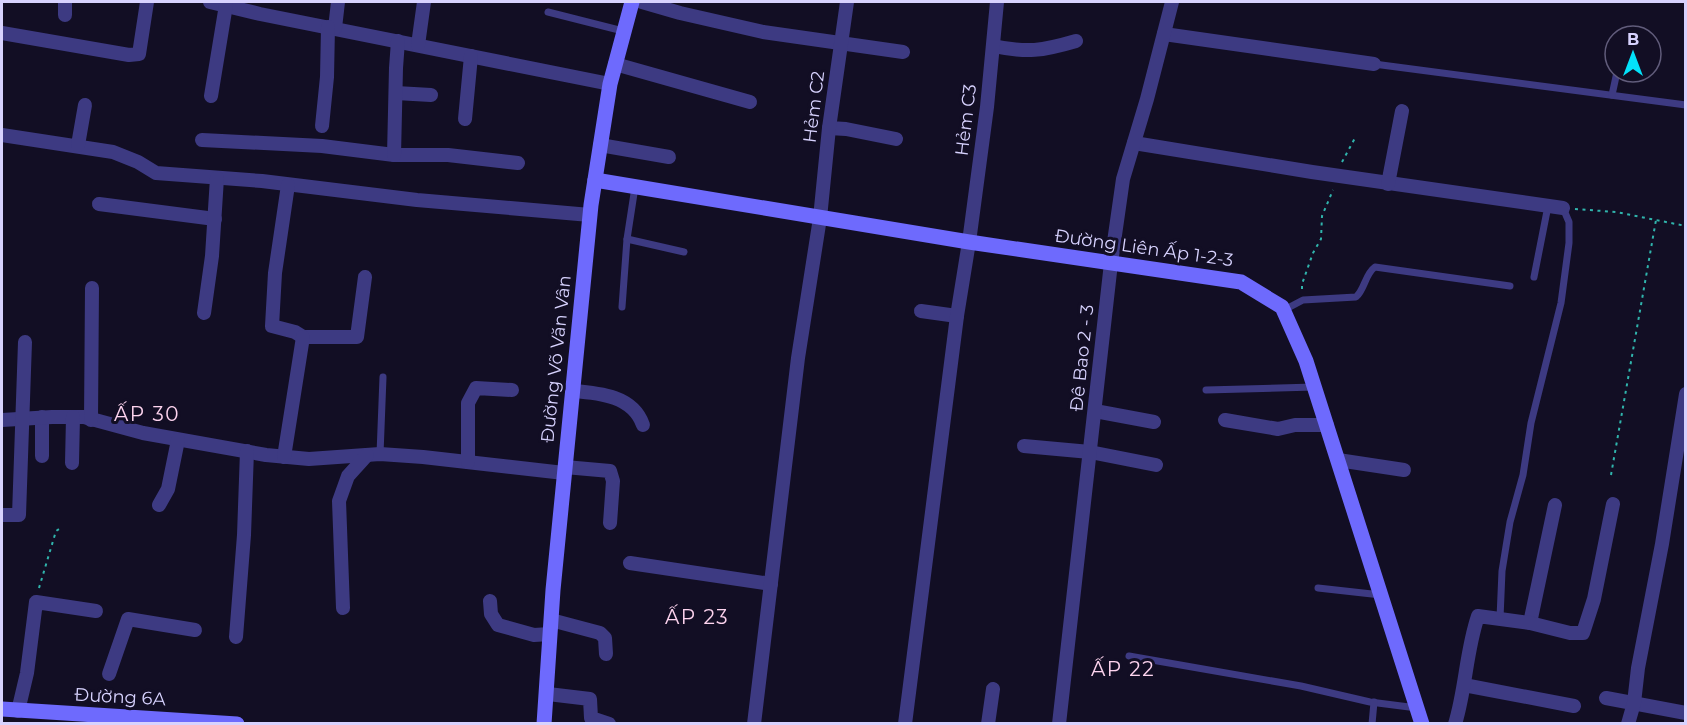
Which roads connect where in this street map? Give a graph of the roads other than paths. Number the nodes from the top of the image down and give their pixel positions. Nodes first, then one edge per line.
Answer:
1 (147, 2) edge
2 (210, 2) edge
3 (338, 2) edge
4 (424, 2) edge
5 (632, 2) edge
6 (642, 2) edge
7 (847, 2) edge
8 (997, 2) edge
9 (1172, 2) edge
10 (226, 5) junction
11 (261, 8) edge
12 (548, 12) dead end
13 (332, 28) junction
14 (623, 31) junction
15 (2, 33) edge
16 (1164, 34) junction
17 (398, 41) junction
18 (1076, 41) dead end
19 (841, 42) junction
20 (418, 45) junction
21 (993, 46) junction
22 (903, 52) dead end
23 (471, 56) junction
24 (615, 64) junction
25 (1374, 64) joint
26 (610, 84) junction
27 (1614, 84) edge
28 (396, 93) junction
29 (431, 95) dead end
30 (1612, 95) junction
31 (212, 96) dead end
32 (750, 102) dead end
33 (85, 105) dead end
34 (1686, 105) edge
35 (1402, 111) dead end
36 (465, 119) dead end
37 (322, 126) dead end
38 (829, 128) junction
39 (2, 135) edge
40 (896, 139) dead end
41 (202, 140) dead end
42 (1134, 143) junction
43 (600, 145) junction
44 (78, 146) junction
45 (394, 155) junction
46 (669, 157) dead end
47 (518, 164) dead end
48 (217, 178) junction
49 (595, 180) junction
50 (288, 184) junction
51 (1388, 184) junction
52 (635, 187) junction
53 (99, 204) dead end
54 (1548, 206) junction
55 (1563, 208) joint
56 (590, 215) junction
57 (820, 218) junction
58 (215, 219) junction
59 (627, 239) junction
60 (969, 243) junction
61 (684, 252) dead end
62 (1111, 263) junction
63 (365, 277) dead end
64 (1534, 277) dead end
65 (1510, 286) dead end
66 (92, 288) dead end
67 (622, 307) dead end
68 (1284, 310) junction
69 (921, 311) dead end
70 (204, 313) dead end
71 (957, 316) junction
72 (303, 337) junction
73 (25, 342) dead end
74 (383, 377) dead end
75 (1314, 387) junction
76 (512, 390) dead end
77 (1206, 390) dead end
78 (573, 391) junction
79 (1686, 394) edge
80 (1095, 411) junction
81 (42, 417) junction
82 (73, 417) junction
83 (22, 418) junction
84 (2, 420) edge
85 (91, 420) junction
86 (1225, 420) dead end
87 (1154, 422) dead end
88 (643, 425) dead end
89 (1327, 425) junction
90 (178, 440) junction
91 (1024, 446) dead end
92 (247, 451) junction
93 (1090, 452) junction
94 (373, 454) junction
95 (42, 456) dead end
96 (284, 457) junction
97 (1338, 460) junction
98 (468, 462) junction
99 (72, 463) dead end
100 (1156, 465) dead end
101 (564, 470) junction
102 (1404, 470) dead end
103 (1612, 504) dead end
104 (159, 505) dead end
105 (1555, 505) dead end
106 (2, 515) edge
107 (610, 523) dead end
108 (630, 563) dead end
109 (771, 584) junction
110 (1318, 588) dead end
111 (1381, 595) junction
112 (490, 601) dead end
113 (343, 608) dead end
114 (96, 611) dead end
115 (1500, 618) junction
116 (1530, 623) junction
117 (550, 627) junction
118 (195, 630) dead end
119 (236, 637) dead end
120 (606, 654) dead end
121 (1129, 656) dead end
122 (109, 674) dead end
123 (1464, 685) junction
124 (993, 689) dead end
125 (548, 694) junction
126 (1606, 698) dead end
127 (1374, 702) junction
128 (1634, 703) junction
129 (1574, 706) dead end
130 (1418, 708) junction
131 (2, 709) edge
132 (18, 711) junction
133 (1686, 713) edge
134 (591, 721) edge
135 (195, 722) edge
136 (235, 723) edge
137 (544, 723) edge
138 (609, 723) edge
139 (754, 723) edge
140 (905, 723) edge
141 (988, 723) edge
142 (1059, 723) edge
143 (1372, 723) edge
144 (1422, 723) edge
145 (1455, 723) edge
146 (1628, 723) edge

1 - 15 street
2 - 10 street
3 - 13 street
4 - 20 street
5 - 14 street, Đường Võ Văn Vân
6 - 19 street
7 - 19 street, Hẻm C2
8 - 21 street, Hẻm C3
9 - 16 street, Đê Bao 2 - 3
10 - 11 street
10 - 31 street
11 - 13 street
12 - 14 lane
13 - 17 street
13 - 37 street
14 - 24 street, Đường Võ Văn Vân
16 - 25 street
16 - 42 street, Đê Bao 2 - 3
17 - 20 street
17 - 28 street
18 - 21 street
19 - 22 street
19 - 38 street, Hẻm C2
20 - 23 street
21 - 60 street, Hẻm C3
23 - 26 street
23 - 36 street
24 - 26 street, Đường Võ Văn Vân
24 - 32 street
25 - 30 lane
26 - 43 street, Đường Võ Văn Vân
27 - 30 lane
28 - 29 street
28 - 45 street
30 - 34 lane
33 - 44 street
35 - 51 street
38 - 40 street
38 - 57 street, Hẻm C2
39 - 44 street
41 - 45 street
42 - 51 street
42 - 62 street, Đê Bao 2 - 3
43 - 46 street
43 - 49 street, Đường Võ Văn Vân
44 - 48 street
45 - 47 street
48 - 50 street
48 - 58 street
49 - 52 street, Đường Liên Ấp 1-2-3
49 - 56 street, Đường Võ Văn Vân
50 - 56 street
50 - 72 street
51 - 54 street
52 - 57 street, Đường Liên Ấp 1-2-3
52 - 59 lane
53 - 58 street
54 - 55 street
54 - 64 lane
55 - 115 lane
56 - 78 street, Đường Võ Văn Vân
57 - 60 street, Đường Liên Ấp 1-2-3
57 - 109 street, Hẻm C2
58 - 70 street
59 - 61 lane
59 - 67 lane
60 - 62 street, Đường Liên Ấp 1-2-3
60 - 71 street, Hẻm C3
62 - 68 street, Đường Liên Ấp 1-2-3
62 - 80 street, Đê Bao 2 - 3
63 - 72 street
65 - 68 lane
66 - 85 street
68 - 75 street
69 - 71 street
71 - 140 street, Hẻm C3
72 - 96 street
73 - 83 street
74 - 94 lane
75 - 77 lane
75 - 89 street
76 - 98 street
78 - 88 street
78 - 101 street, Đường Võ Văn Vân
79 - 128 street
80 - 87 street
80 - 93 street, Đê Bao 2 - 3
81 - 82 street
81 - 83 street
81 - 95 street
82 - 85 street
82 - 99 street
83 - 84 street
83 - 106 street
85 - 90 street
86 - 89 street
89 - 97 street
90 - 92 street
90 - 104 street
91 - 93 street
92 - 96 street
92 - 119 street
93 - 100 street
93 - 142 street, Đê Bao 2 - 3
94 - 96 street
94 - 98 street
94 - 113 street
97 - 102 street
97 - 111 street
98 - 101 street
101 - 107 street
101 - 117 street, Đường Võ Văn Vân
103 - 116 street
105 - 116 street
108 - 109 street
109 - 139 street, Hẻm C2
110 - 111 lane
111 - 130 street
112 - 117 street
114 - 132 street
115 - 116 street
115 - 123 street
117 - 120 street
117 - 125 street, Đường Võ Văn Vân
118 - 122 street
121 - 127 lane
123 - 129 street
123 - 145 street
124 - 141 street
125 - 134 street
125 - 137 street, Đường Võ Văn Vân
126 - 128 street
127 - 130 lane
127 - 143 lane
128 - 133 street
128 - 146 street
130 - 144 street
131 - 132 street, Đường 6A
132 - 135 street, Đường 6A
134 - 138 street
135 - 136 street, Đường 6A

